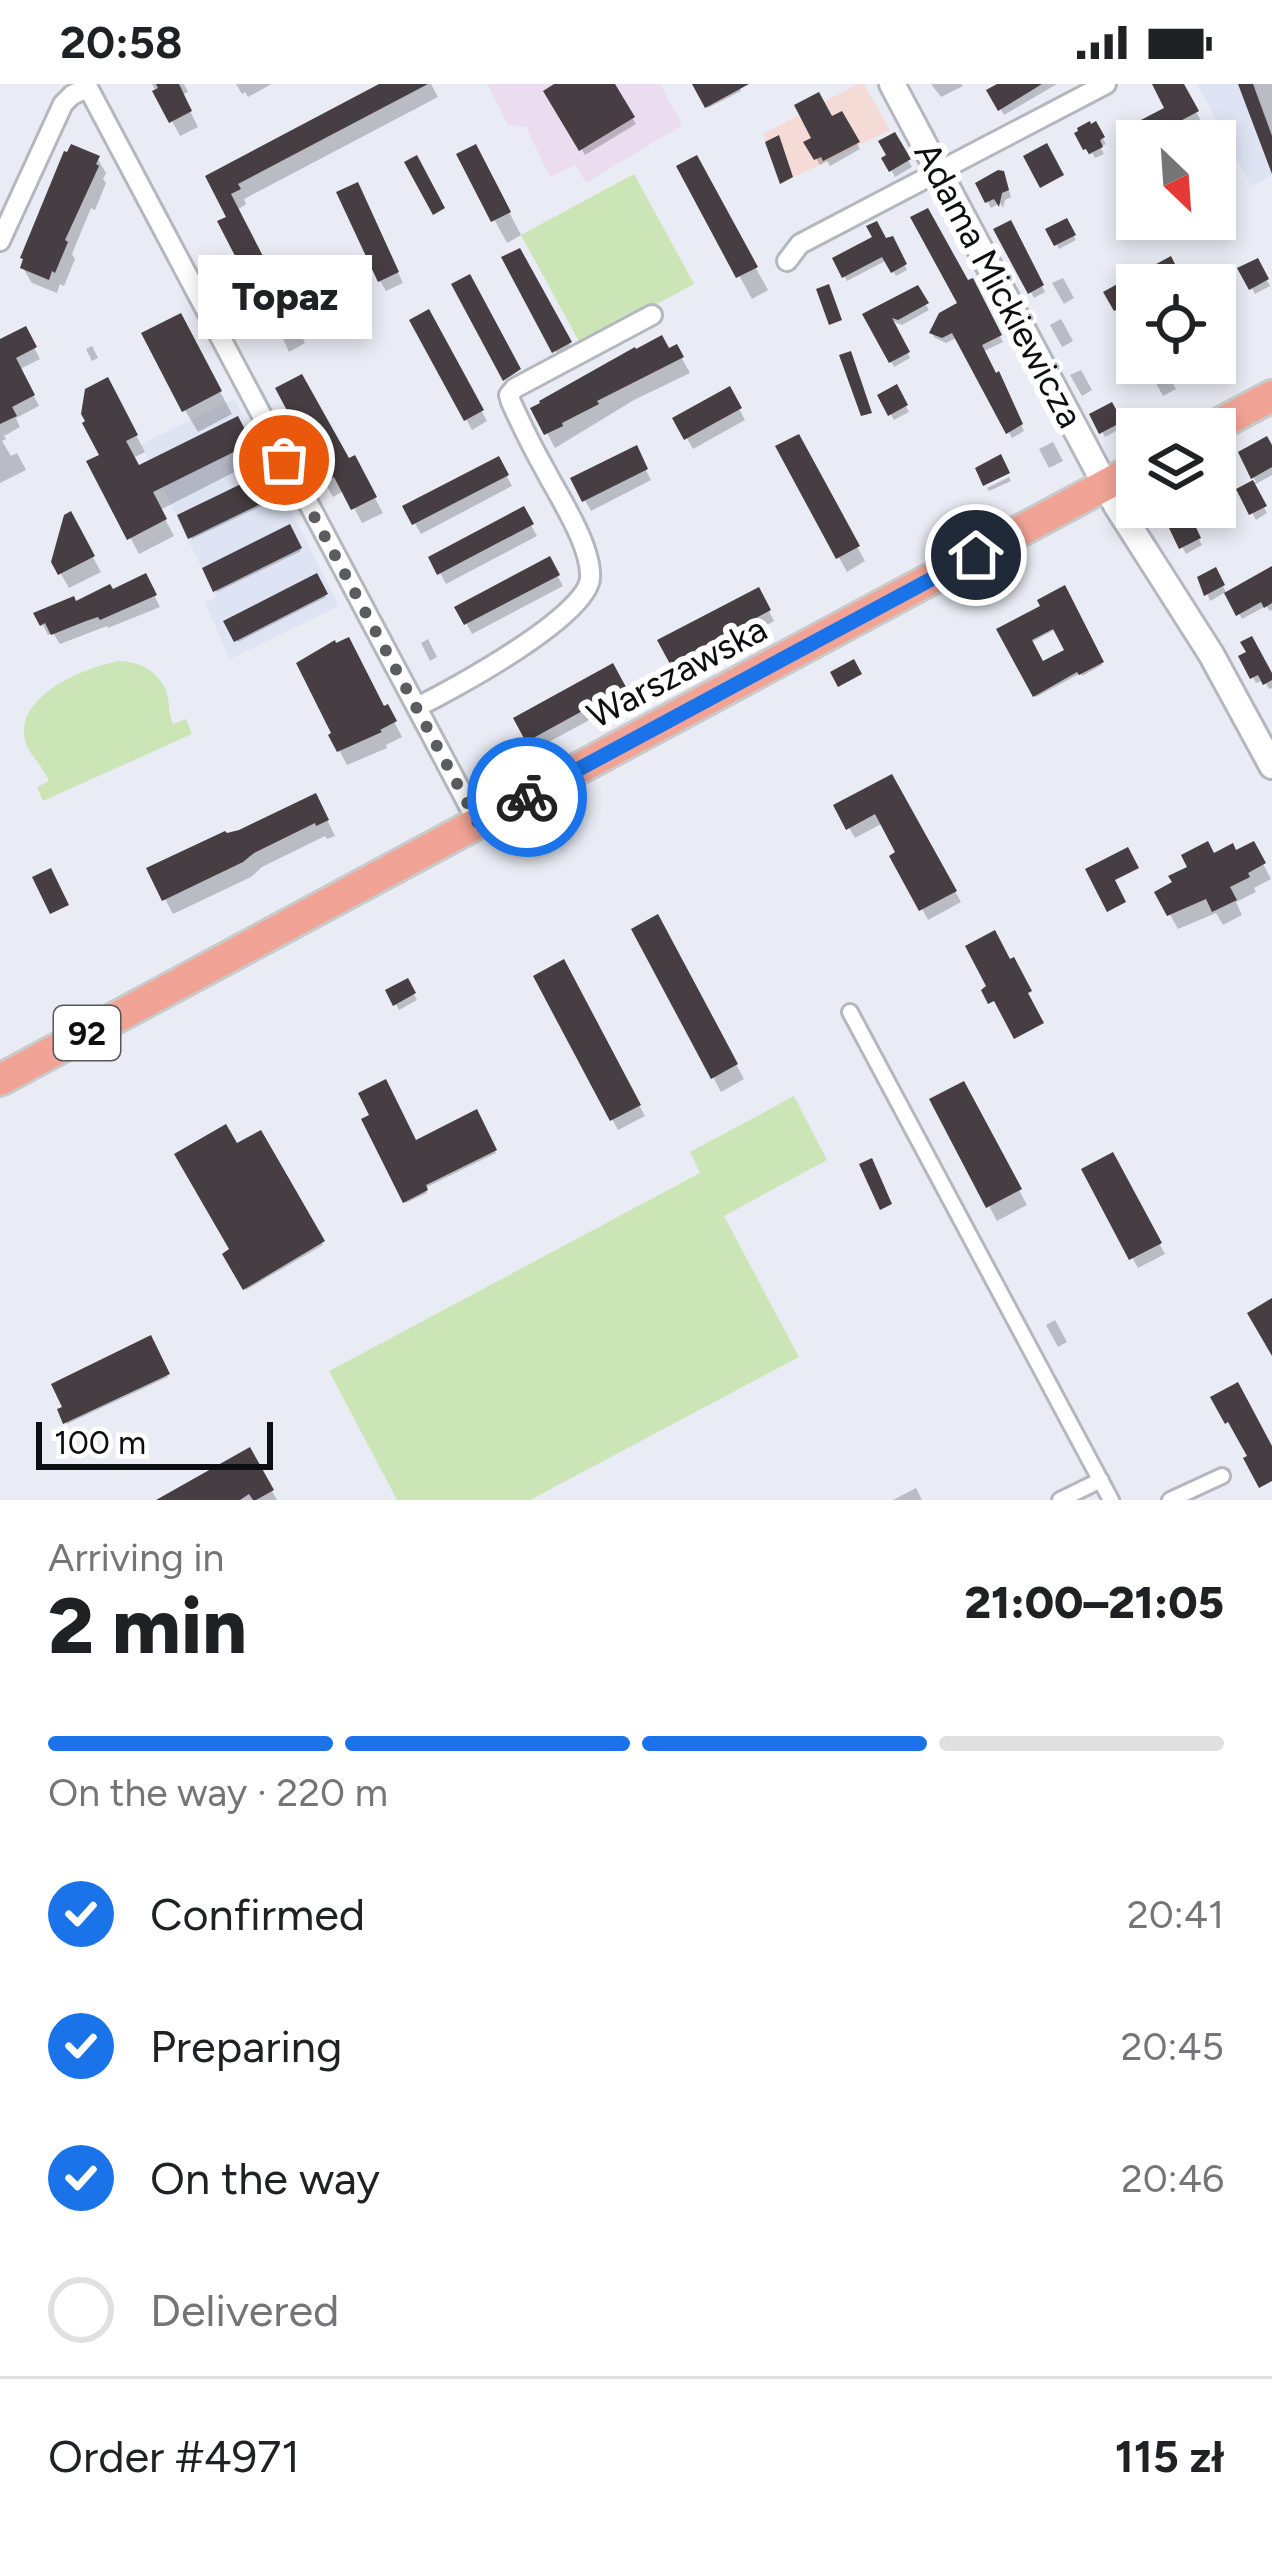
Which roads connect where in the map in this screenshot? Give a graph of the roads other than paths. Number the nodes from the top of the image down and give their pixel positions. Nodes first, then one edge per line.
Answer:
1 (892, 84) edge
2 (1106, 84) edge
3 (86, 86) edge
4 (938, 171) junction
5 (0, 241) edge
6 (787, 261) dead end
7 (652, 315) dead end
8 (1272, 396) edge
9 (1236, 415) edge
10 (1116, 480) edge
11 (1106, 486) junction
12 (417, 707) junction
13 (1272, 766) edge
14 (478, 823) junction
15 (850, 1012) dead end
16 (0, 1080) edge
17 (1222, 1476) dead end
18 (1101, 1480) junction
19 (1060, 1500) edge
20 (1111, 1500) edge
21 (1170, 1500) edge

1 - 4 street, Adama Mickiewicza
2 - 4 street
3 - 5 street
3 - 12 street
4 - 6 street
4 - 11 street, Adama Mickiewicza
7 - 12 street
8 - 9 main road
10 - 11 main road, Warszawska / 92
11 - 13 street, Adama Mickiewicza
11 - 14 main road, Warszawska / 92
12 - 14 street
14 - 16 main road, Warszawska / 92
15 - 18 street
17 - 21 street
18 - 19 street
18 - 20 street

